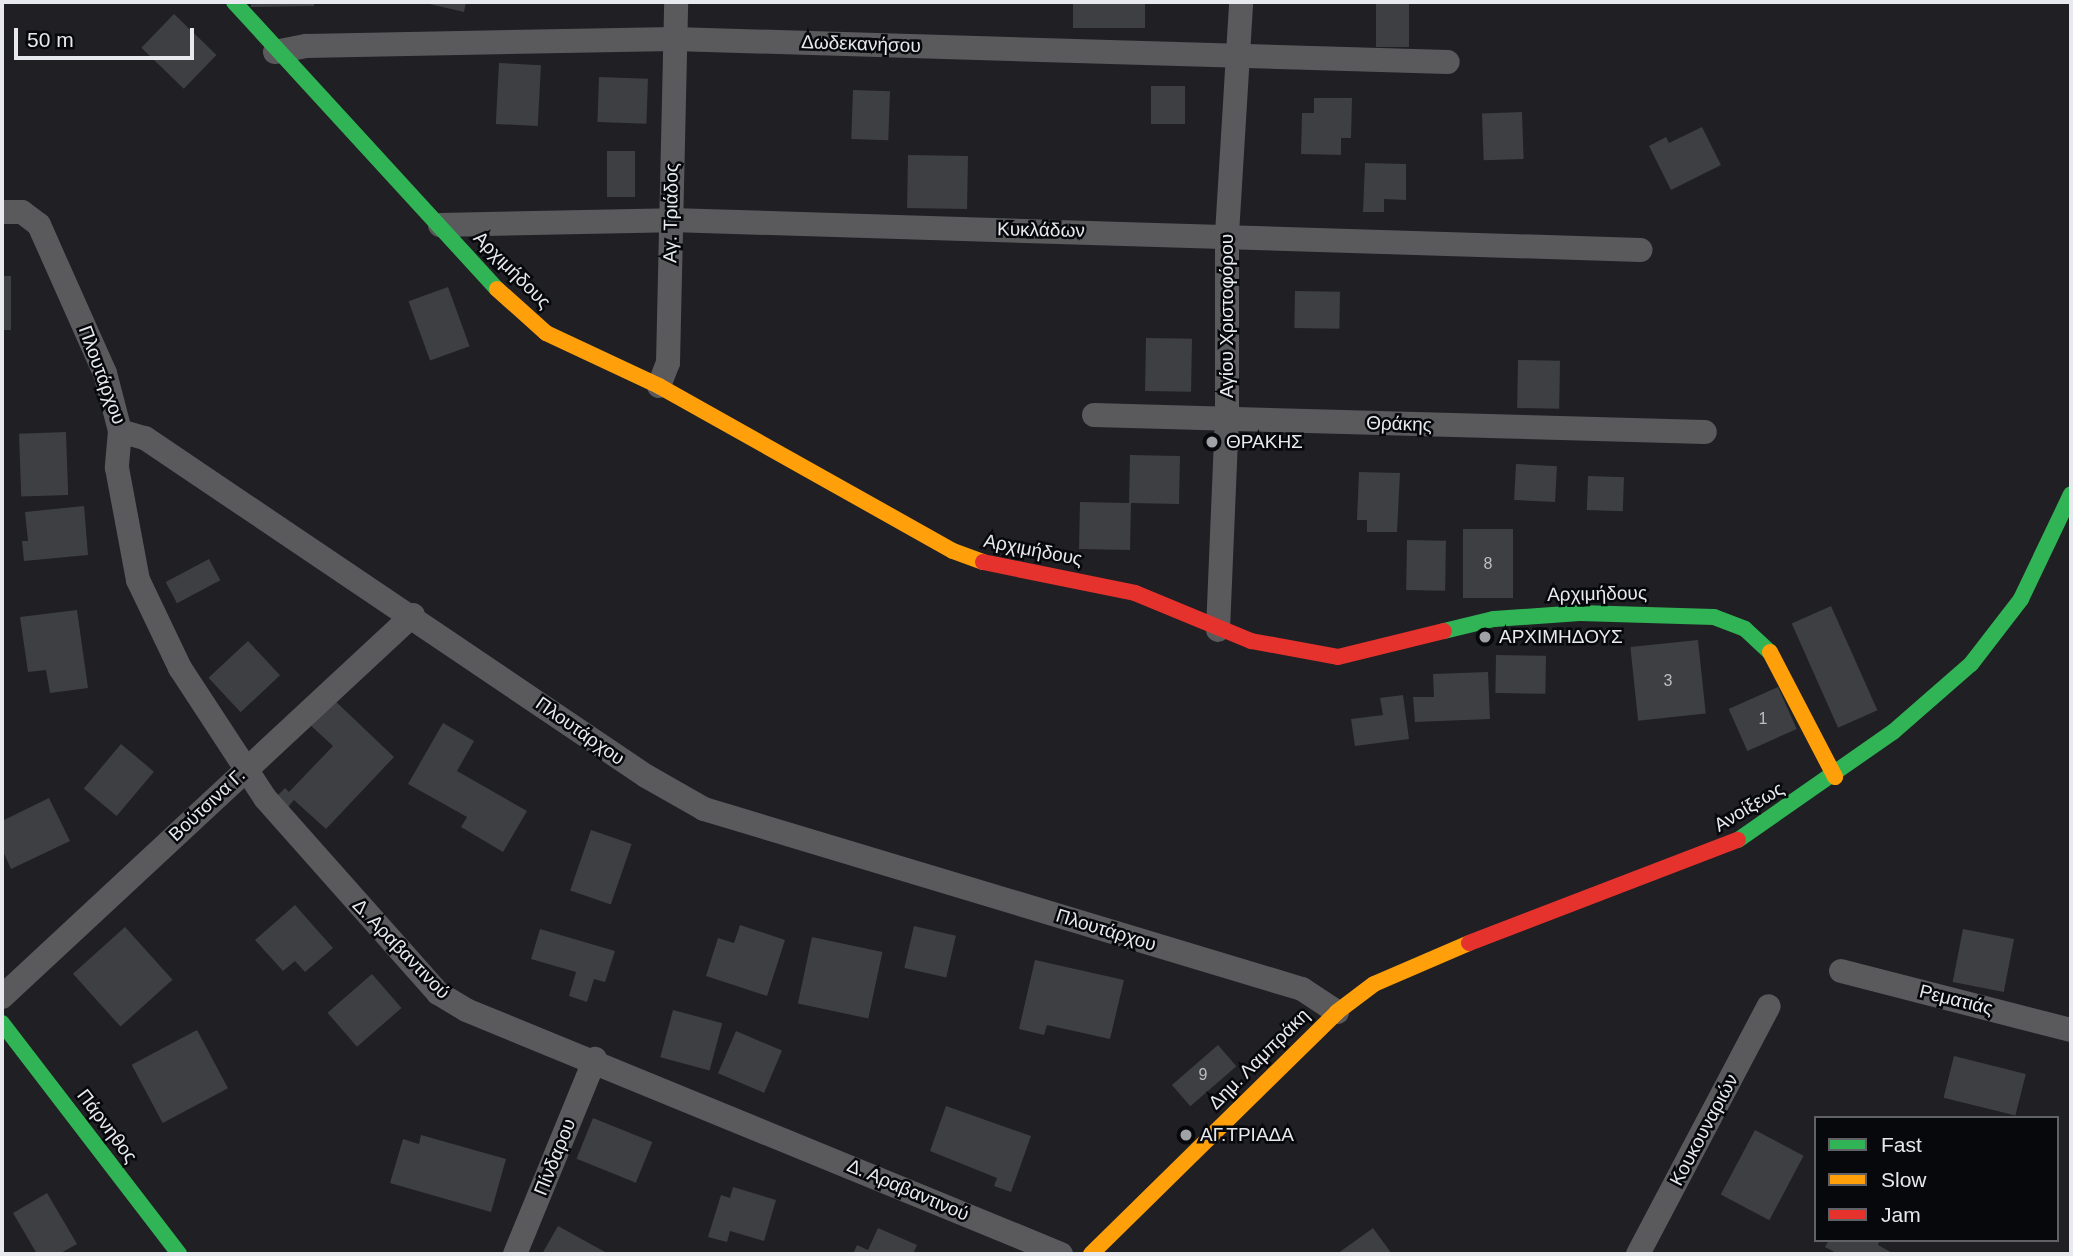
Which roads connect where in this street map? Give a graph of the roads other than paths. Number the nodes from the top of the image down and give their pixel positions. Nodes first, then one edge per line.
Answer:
1 (233, 2) edge
2 (676, 2) edge
3 (1241, 2) edge
4 (674, 39) junction
5 (275, 52) junction
6 (1237, 55) junction
7 (1448, 62) dead end
8 (2, 212) edge
9 (671, 220) junction
10 (440, 225) junction
11 (1227, 234) junction
12 (1641, 250) dead end
13 (659, 386) junction
14 (1094, 415) dead end
15 (1227, 419) junction
16 (120, 431) junction
17 (1705, 432) dead end
18 (2071, 494) edge
19 (412, 615) junction
20 (1218, 630) junction
21 (245, 769) junction
22 (1835, 777) junction
23 (1841, 971) dead end
24 (2, 997) edge
25 (1769, 1006) dead end
26 (1337, 1012) junction
27 (2, 1023) edge
28 (2071, 1030) edge
29 (595, 1059) junction
30 (179, 1254) edge
31 (516, 1254) edge
32 (1061, 1254) edge
33 (1091, 1254) edge
34 (1638, 1254) edge

1 - 5 street, Αρχιμήδους
2 - 4 street, Αγ. Τριάδος
3 - 6 street, Αγίου Χριστοφόρου
4 - 5 street, Δωδεκανήσου
4 - 6 street, Δωδεκανήσου
4 - 9 street, Αγ. Τριάδος
5 - 10 street, Αρχιμήδους
6 - 7 street, Δωδεκανήσου
6 - 11 street, Αγίου Χριστοφόρου
8 - 16 street, Πλουτάρχου
9 - 10 street, Κυκλάδων
9 - 11 street, Κυκλάδων
9 - 13 street, Αγ. Τριάδος
10 - 13 street, Αρχιμήδους
11 - 12 street, Κυκλάδων
11 - 15 street, Αγίου Χριστοφόρου
13 - 20 street, Αρχιμήδους
14 - 15 street, Θράκης
15 - 17 street, Θράκης
15 - 20 street, Αγίου Χριστοφόρου
16 - 19 street, Πλουτάρχου
16 - 21 street, Δ. Αραβαντινού
18 - 22 street, Ανοίξεως
19 - 21 street, Βούτσινα Γ.
19 - 26 street, Πλουτάρχου
20 - 22 street, Αρχιμήδους
21 - 24 street, Βούτσινα Γ.
21 - 29 street, Δ. Αραβαντινού
22 - 26 street, Ανοίξεως
23 - 28 street, Ρεματιάς
25 - 34 street, Κουκουναριών
26 - 33 street, Δημ. Λαμπράκη
27 - 30 street, Πάρνηθος
29 - 31 street, Πίνδαρου
29 - 32 street, Δ. Αραβαντινού

